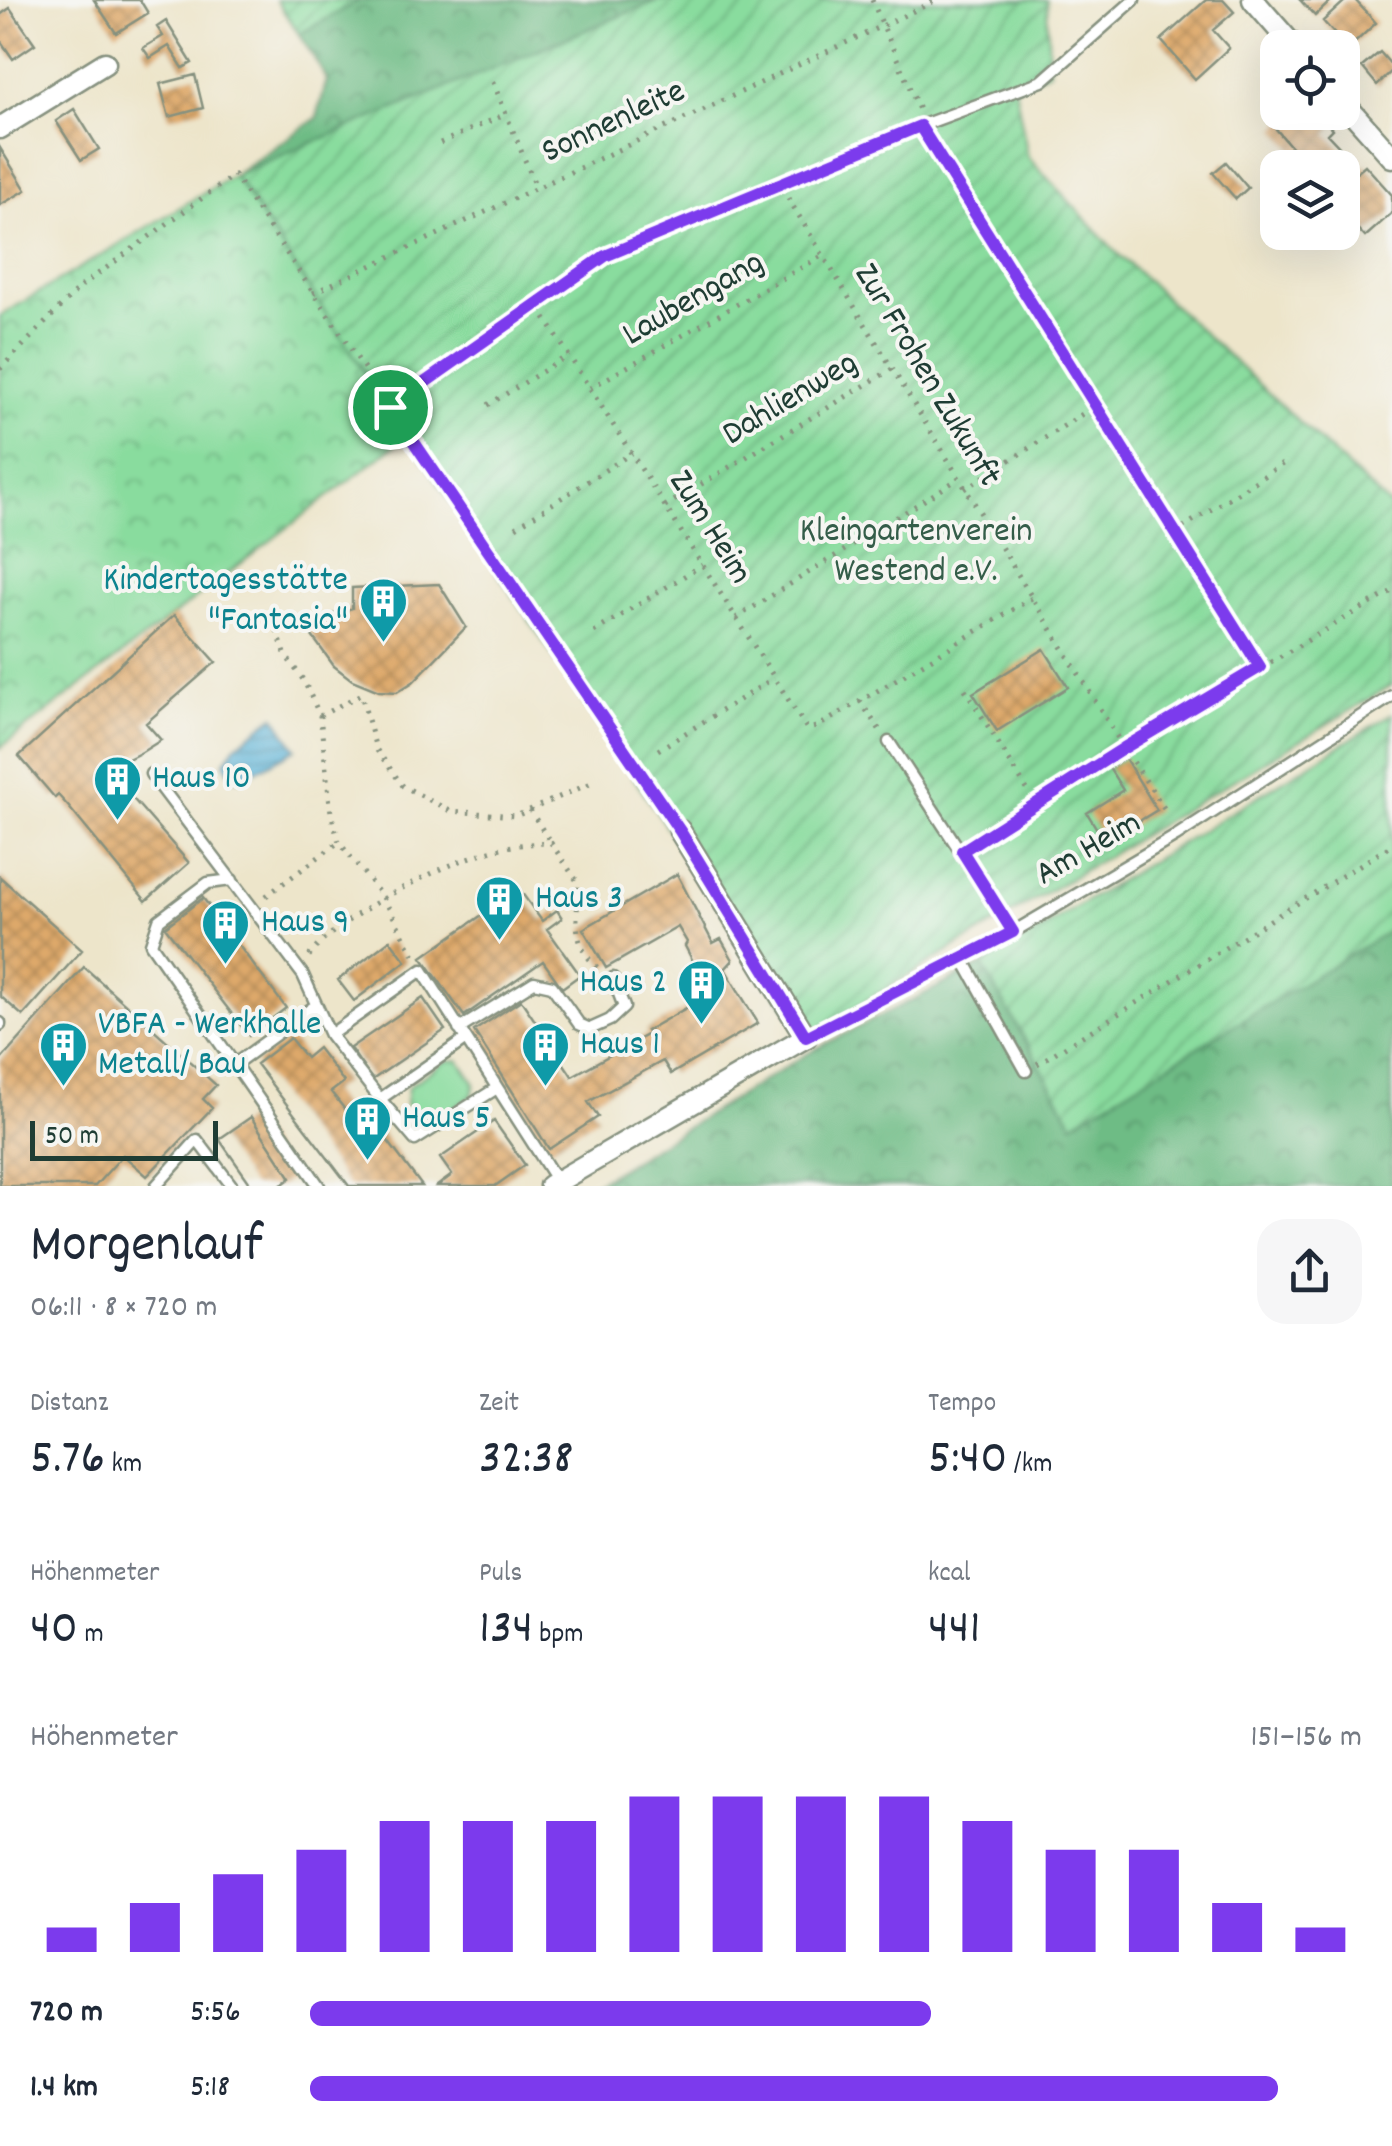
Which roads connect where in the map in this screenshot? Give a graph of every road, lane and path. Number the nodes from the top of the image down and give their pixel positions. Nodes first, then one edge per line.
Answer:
1 (872, 0) edge
2 (938, 0) edge
3 (1134, 0) edge
4 (1253, 0) edge
5 (882, 24) junction
6 (1279, 30) edge
7 (104, 63) dead end
8 (493, 82) dead end
9 (506, 114) junction
10 (1360, 121) edge
11 (922, 125) junction
12 (0, 128) edge
13 (440, 143) dead end
14 (1392, 157) edge
15 (778, 183) junction
16 (536, 187) junction
17 (823, 256) junction
18 (313, 292) junction
19 (536, 303) junction
20 (569, 355) junction
21 (0, 368) edge
22 (892, 369) junction
23 (590, 388) junction
24 (488, 405) dead end
25 (1094, 406) junction
26 (390, 407) junction
27 (632, 453) junction
28 (1288, 460) dead end
29 (960, 479) junction
30 (966, 489) junction
31 (665, 506) junction
32 (516, 527) dead end
33 (1174, 534) junction
34 (703, 565) junction
35 (1392, 591) edge
36 (1032, 598) junction
37 (736, 618) junction
38 (278, 631) dead end
39 (594, 632) dead end
40 (1260, 667) junction
41 (774, 678) junction
42 (966, 689) dead end
43 (1392, 696) edge
44 (860, 701) junction
45 (320, 716) junction
46 (888, 742) joint
47 (1124, 748) junction
48 (658, 750) dead end
49 (150, 774) dead end
50 (591, 783) dead end
51 (1036, 804) junction
52 (1164, 808) dead end
53 (530, 810) junction
54 (680, 831) joint
55 (339, 842) junction
56 (551, 843) junction
57 (1392, 845) edge
58 (962, 851) junction
59 (232, 880) junction
60 (384, 899) junction
61 (253, 909) junction
62 (1013, 932) junction
63 (963, 959) junction
64 (422, 970) junction
65 (301, 972) junction
66 (613, 978) joint
67 (315, 1006) junction
68 (463, 1034) junction
69 (330, 1035) junction
70 (806, 1037) junction
71 (234, 1064) junction
72 (1026, 1070) joint
73 (498, 1088) junction
74 (380, 1099) junction
75 (554, 1184) edge
76 (156, 1186) edge
77 (232, 1186) edge
78 (319, 1186) edge

1 - 5 path
2 - 5 path, Sonnenleite
3 - 11 lane
4 - 6 street
5 - 11 path
5 - 16 path, Sonnenleite
7 - 12 street
8 - 9 path
9 - 13 path
9 - 16 path
10 - 14 street
11 - 15 lane
11 - 25 path
15 - 17 path, Zur Frohen Zukunft
15 - 19 lane
16 - 18 path, Sonnenleite
17 - 22 path, Zur Frohen Zukunft
17 - 23 path, Laubengang
18 - 21 path
18 - 26 path
19 - 20 path, Zum Heim
19 - 26 lane
20 - 23 path, Zum Heim
20 - 24 path
22 - 29 path, Zur Frohen Zukunft
22 - 31 path, Dahlienweg
23 - 27 path, Zum Heim
25 - 30 path
25 - 33 path
26 - 54 path
27 - 31 path, Zum Heim
27 - 32 path
28 - 33 path
29 - 30 path, Zur Frohen Zukunft
29 - 37 path
30 - 36 path, Zur Frohen Zukunft
31 - 34 path, Zum Heim
33 - 40 path
34 - 37 path, Zum Heim
34 - 39 path
35 - 40 path
36 - 44 path
36 - 47 path, Zur Frohen Zukunft
37 - 41 path, Zum Heim
38 - 45 path
40 - 47 path
41 - 44 path, Zum Heim
41 - 48 path
42 - 51 path
43 - 62 lane, Am Heim
44 - 46 path
45 - 53 path
45 - 55 path
46 - 58 lane
47 - 51 path
47 - 52 path, Zur Frohen Zukunft
49 - 59 lane
50 - 53 path
51 - 58 path
53 - 56 path
54 - 70 street
55 - 60 path
55 - 61 path
56 - 60 path
56 - 66 path
57 - 72 path
58 - 62 lane
59 - 61 lane
59 - 71 lane
60 - 64 path
60 - 65 path
61 - 65 lane
62 - 63 lane, Am Heim
63 - 70 lane, Am Heim
63 - 72 lane
64 - 68 lane
64 - 69 lane
65 - 67 lane
66 - 68 lane
67 - 69 lane
67 - 71 lane
68 - 73 lane
68 - 74 lane
69 - 74 lane
70 - 75 street, Am Heim
71 - 78 lane
73 - 74 lane
73 - 75 lane
76 - 77 lane

